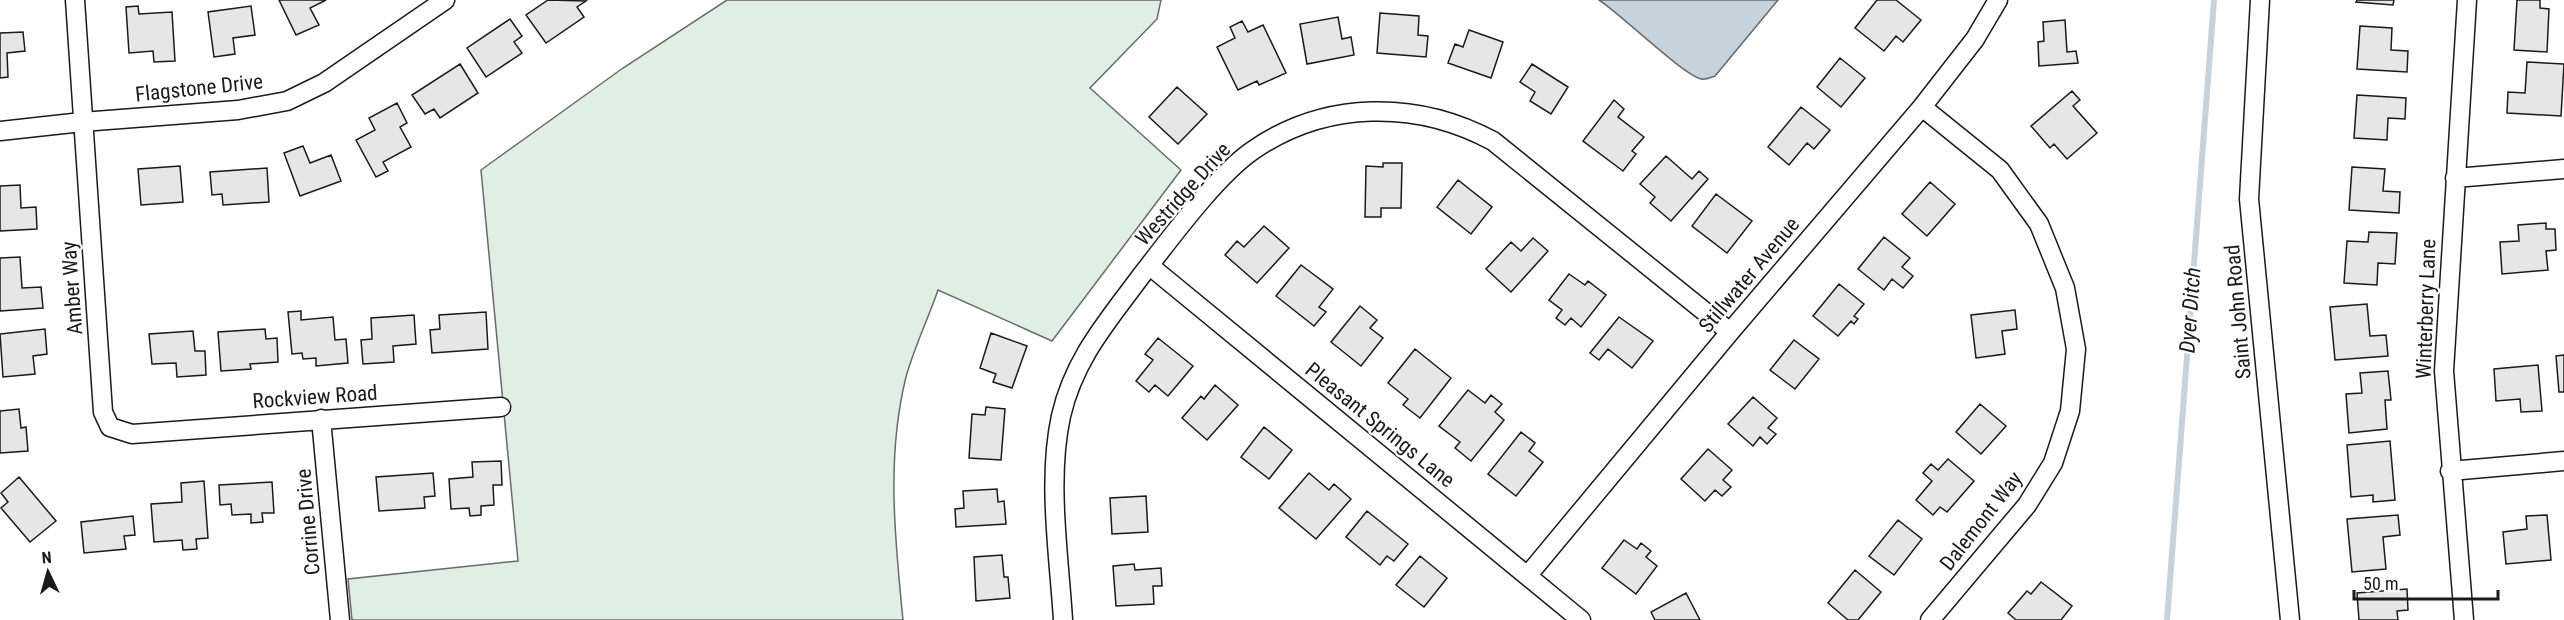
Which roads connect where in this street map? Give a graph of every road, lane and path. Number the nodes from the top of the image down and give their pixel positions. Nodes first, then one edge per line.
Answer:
1 (75, 0) edge
2 (445, 0) edge
3 (1998, 0) edge
4 (2260, 0) edge
5 (2467, 0) edge
6 (1922, 107) junction
7 (82, 122) junction
8 (0, 131) edge
9 (2564, 169) edge
10 (2455, 178) junction
11 (1150, 266) junction
12 (1730, 332) junction
13 (501, 407) dead end
14 (321, 419) junction
15 (132, 434) joint
16 (2564, 461) edge
17 (2450, 471) junction
18 (1528, 575) junction
19 (340, 620) edge
20 (1063, 620) edge
21 (1581, 620) edge
22 (1930, 620) edge
23 (2290, 620) edge
24 (2464, 620) edge

1 - 7 street, Amber Way
2 - 7 street, Flagstone Drive
3 - 6 street, Stillwater Avenue
4 - 23 street, Saint John Road
5 - 10 street, Winterberry Lane
6 - 12 street, Stillwater Avenue
6 - 22 street, Dalemont Way
7 - 8 street, Flagstone Drive
7 - 15 street, Amber Way
9 - 10 street
10 - 17 street, Winterberry Lane
11 - 12 street, Westridge Drive
11 - 18 street, Pleasant Springs Lane
11 - 20 street, Westridge Drive
12 - 18 street, Stillwater Avenue
13 - 14 street, Rockview Road
14 - 15 street, Rockview Road
14 - 19 street, Corrine Drive
16 - 17 street
17 - 24 street, Winterberry Lane
18 - 21 street, Pleasant Springs Lane

